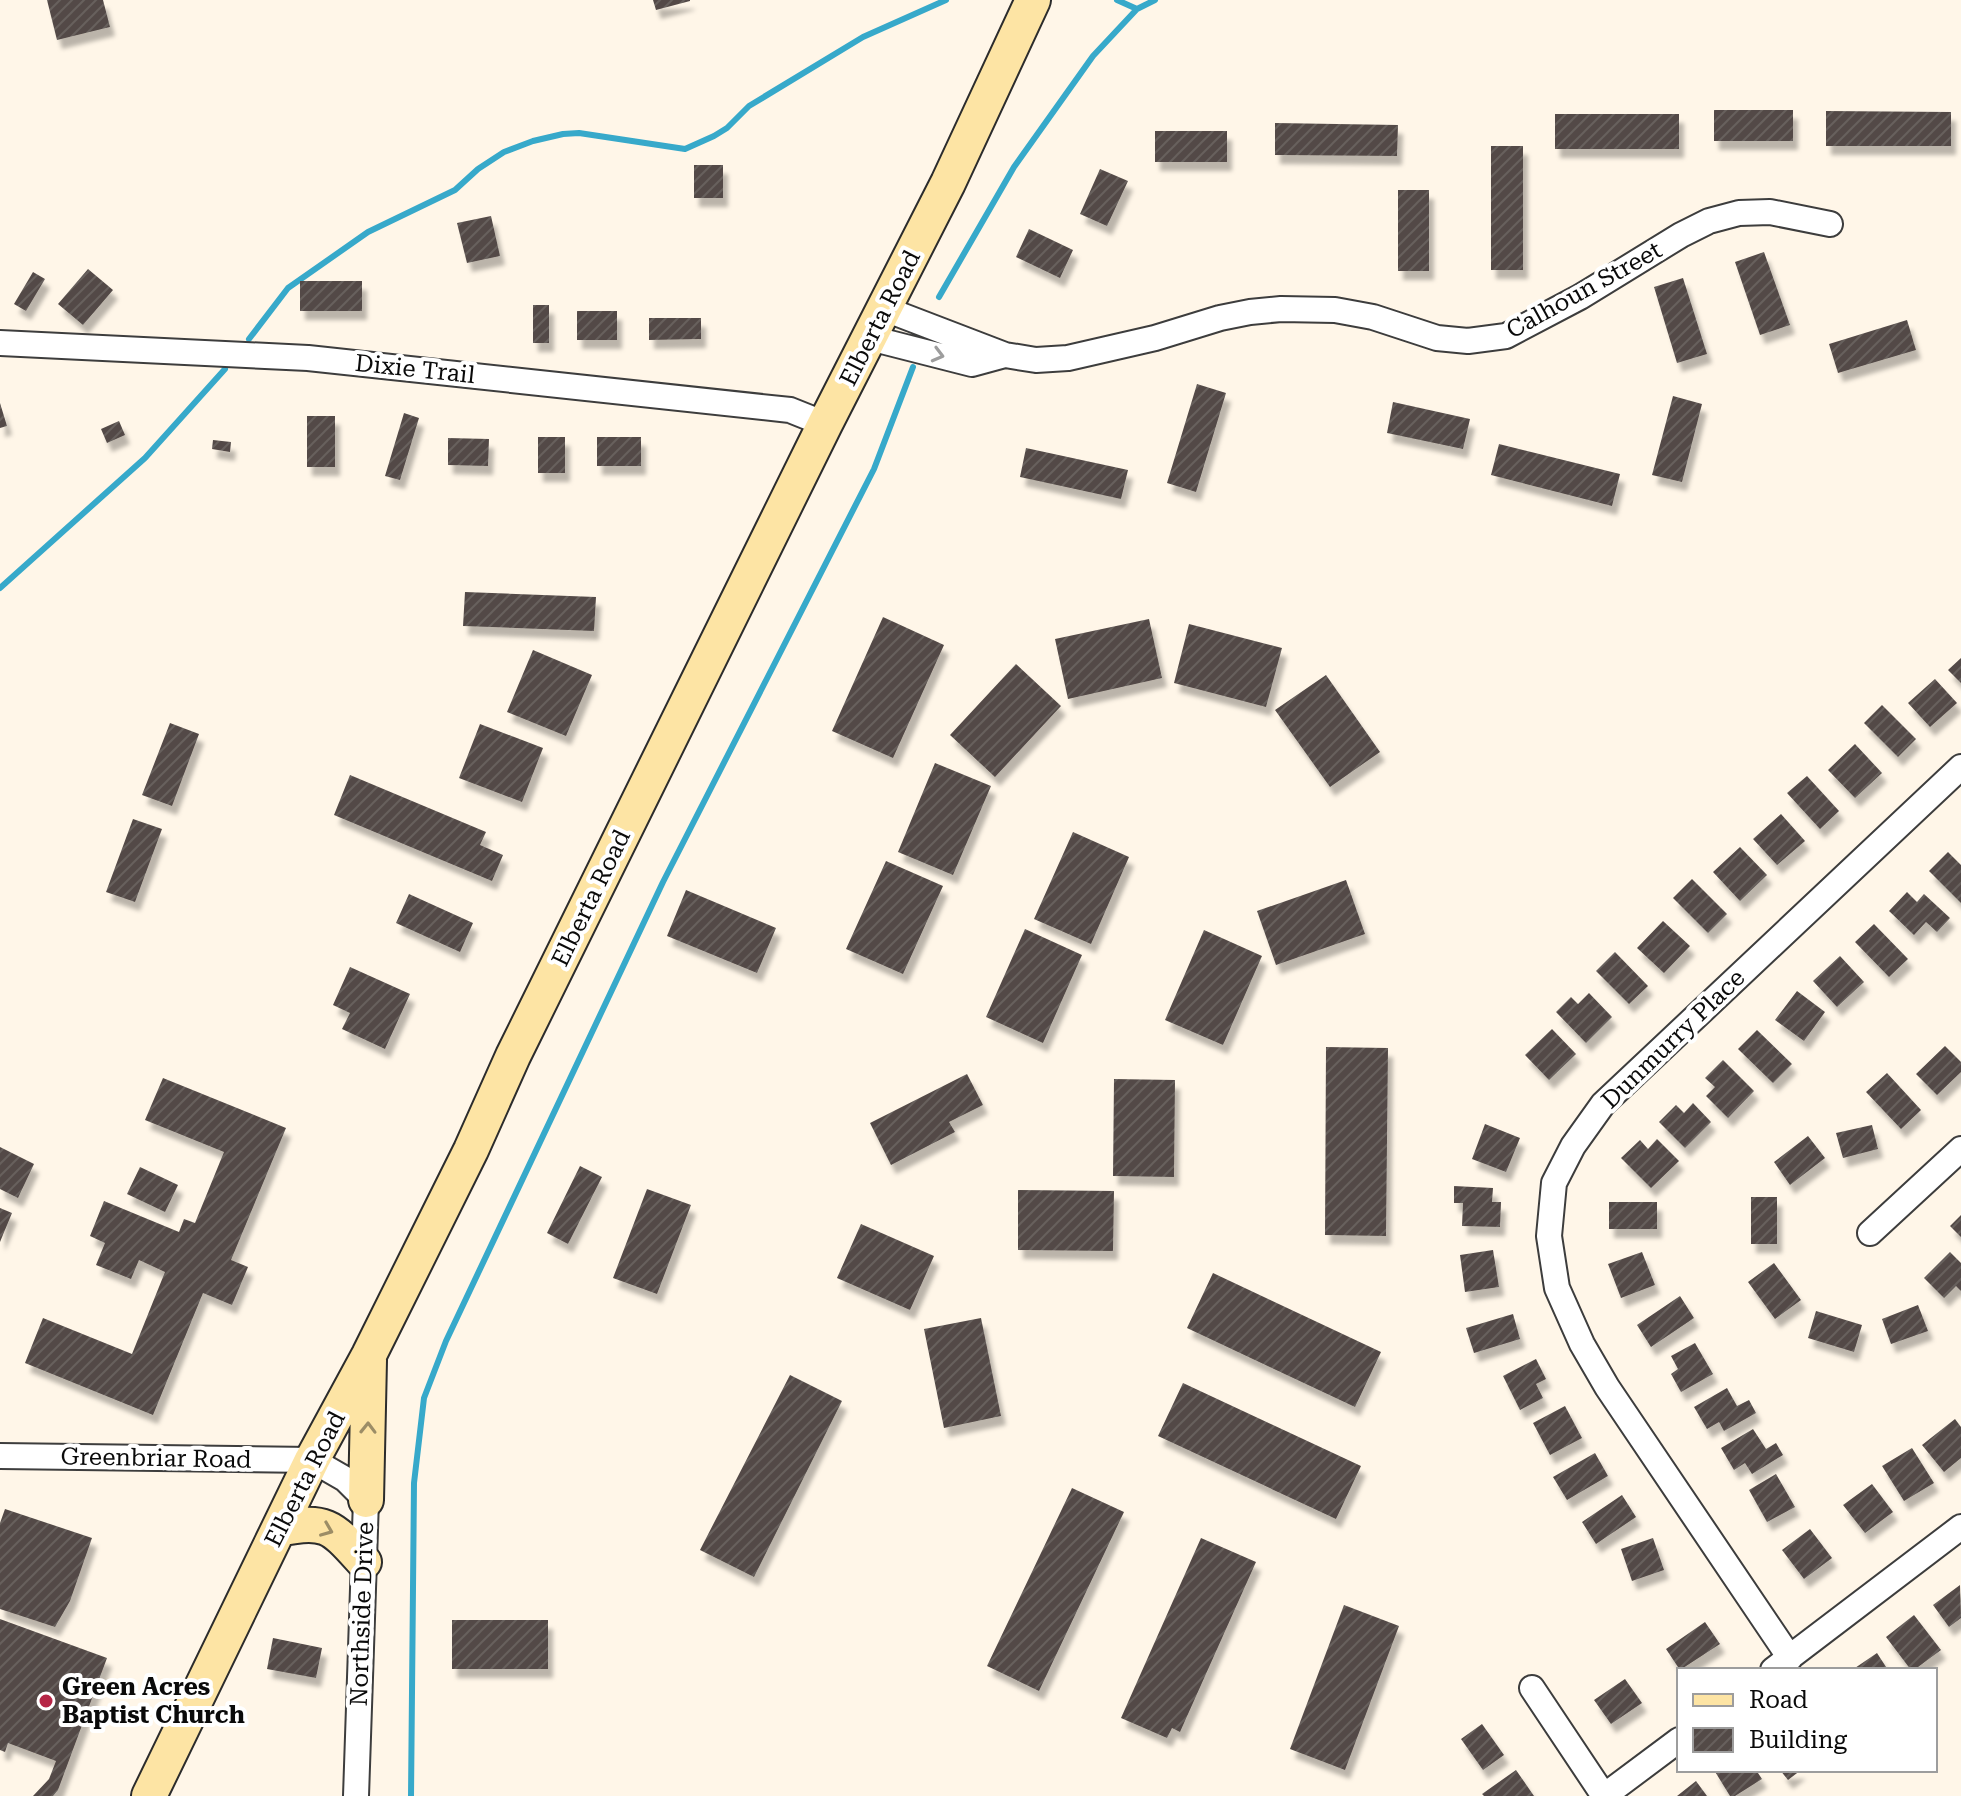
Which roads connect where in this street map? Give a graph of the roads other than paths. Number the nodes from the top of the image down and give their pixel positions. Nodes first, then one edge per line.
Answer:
1 (1033, 0) edge
2 (1830, 224) dead end
3 (877, 324) junction
4 (0, 343) edge
5 (825, 424) junction
6 (1961, 767) edge
7 (1961, 1149) edge
8 (1870, 1233) dead end
9 (369, 1355) junction
10 (0, 1456) edge
11 (312, 1460) junction
12 (366, 1500) junction
13 (1961, 1527) edge
14 (279, 1529) junction
15 (364, 1562) junction
16 (1782, 1664) edge
17 (1532, 1688) dead end
18 (1677, 1741) edge
19 (149, 1796) edge
20 (356, 1796) edge
21 (1604, 1796) edge

1 - 3 street, Elberta Road
2 - 3 street, Calhoun Street
3 - 5 street, Elberta Road
4 - 5 street, Dixie Trail
5 - 9 street, Elberta Road
6 - 16 street, Dunmurry Place
7 - 8 street
9 - 11 street, Elberta Road
12 -> 9 street
10 - 11 street, Greenbriar Road
11 - 12 street, Northside Drive
11 - 14 street, Elberta Road
12 - 15 street, Northside Drive
13 - 16 street, Dunmurry Place
14 -> 15 street
14 - 19 street, Elberta Road
15 - 20 street, Northside Drive
17 - 21 street
18 - 21 street

